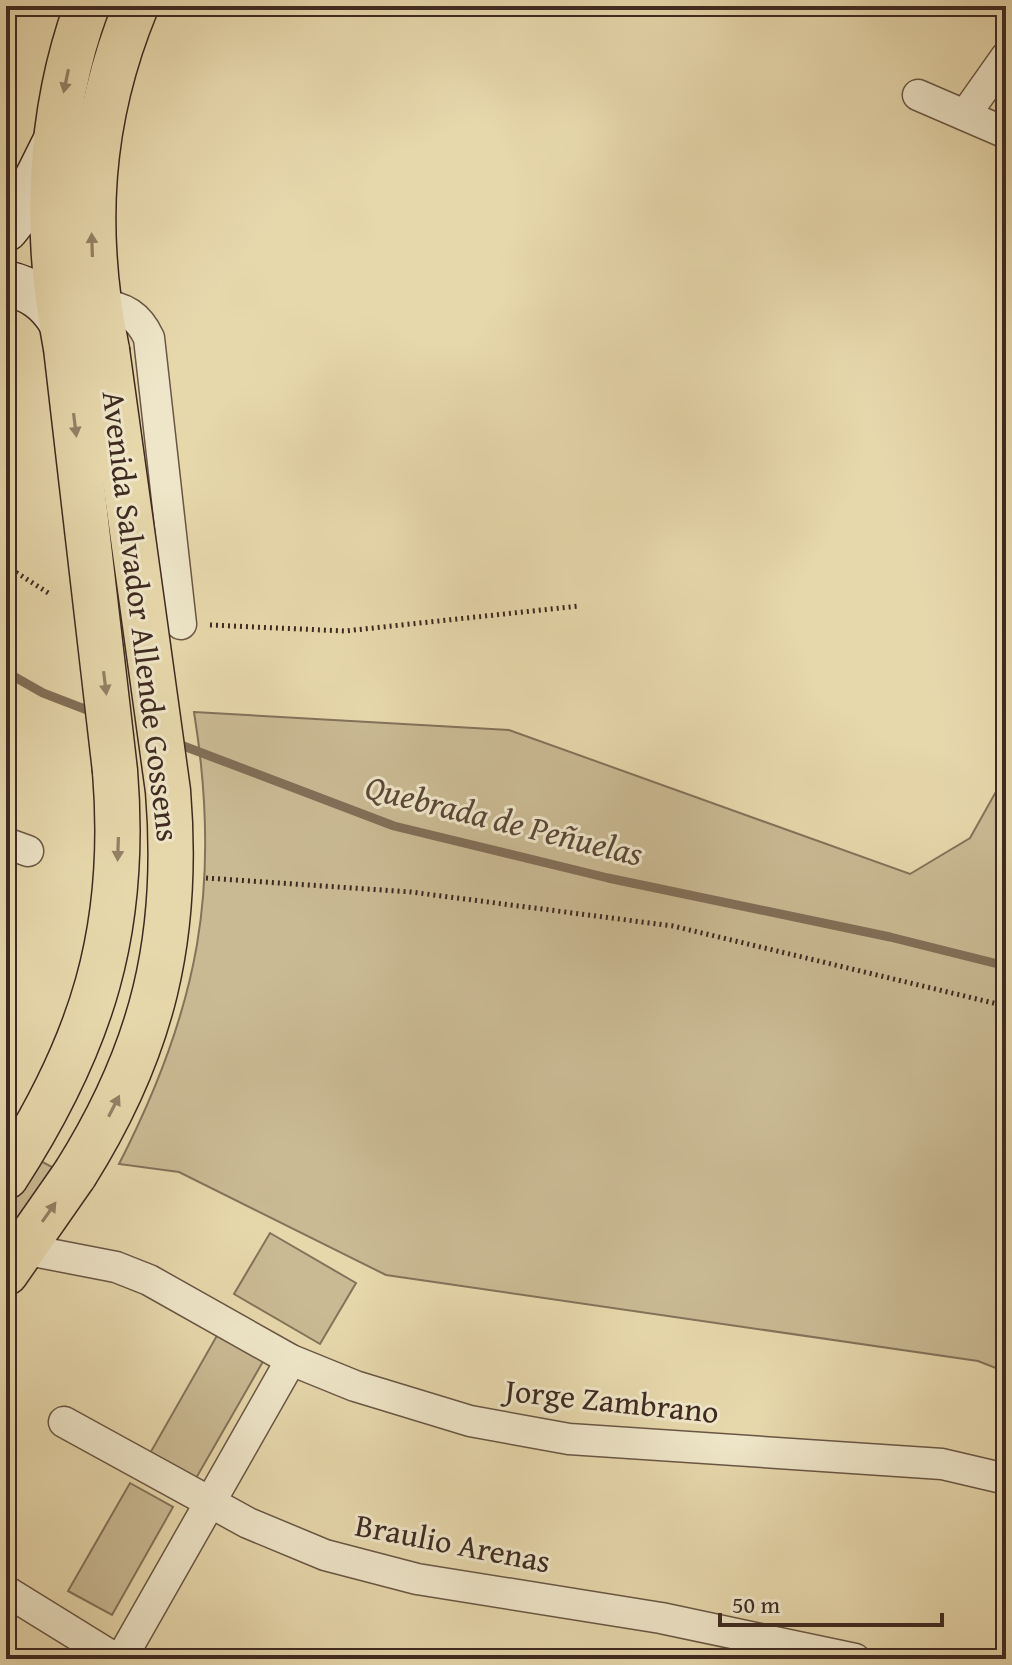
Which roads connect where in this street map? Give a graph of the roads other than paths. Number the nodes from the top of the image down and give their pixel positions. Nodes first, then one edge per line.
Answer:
1 (87, 6) edge
2 (136, 6) edge
3 (1006, 57) edge
4 (918, 95) dead end
5 (965, 115) junction
6 (1006, 133) edge
7 (56, 140) junction
8 (6, 229) edge
9 (6, 283) edge
10 (83, 331) junction
11 (181, 624) road end
12 (16, 1162) edge
13 (12, 1254) edge
14 (291, 1360) junction
15 (64, 1422) dead end
16 (1006, 1479) edge
17 (211, 1503) junction
18 (6, 1591) edge
19 (118, 1659) edge
20 (855, 1659) edge

1 -> 7 main road
10 -> 2 main road
3 - 5 street
4 - 5 street
5 - 6 street
7 - 8 main road
7 - 10 main road
9 - 10 main road
10 - 11 street
10 -> 12 main road, Avenida Salvador Allende Gossens, bridge
13 -> 10 main road, Avenida Salvador Allende Gossens, bridge
13 - 14 street, Jorge Zambrano
14 - 16 street, Jorge Zambrano
14 - 17 street
15 - 17 street, Braulio Arenas
17 - 19 street
17 - 20 street, Braulio Arenas
18 - 19 street

